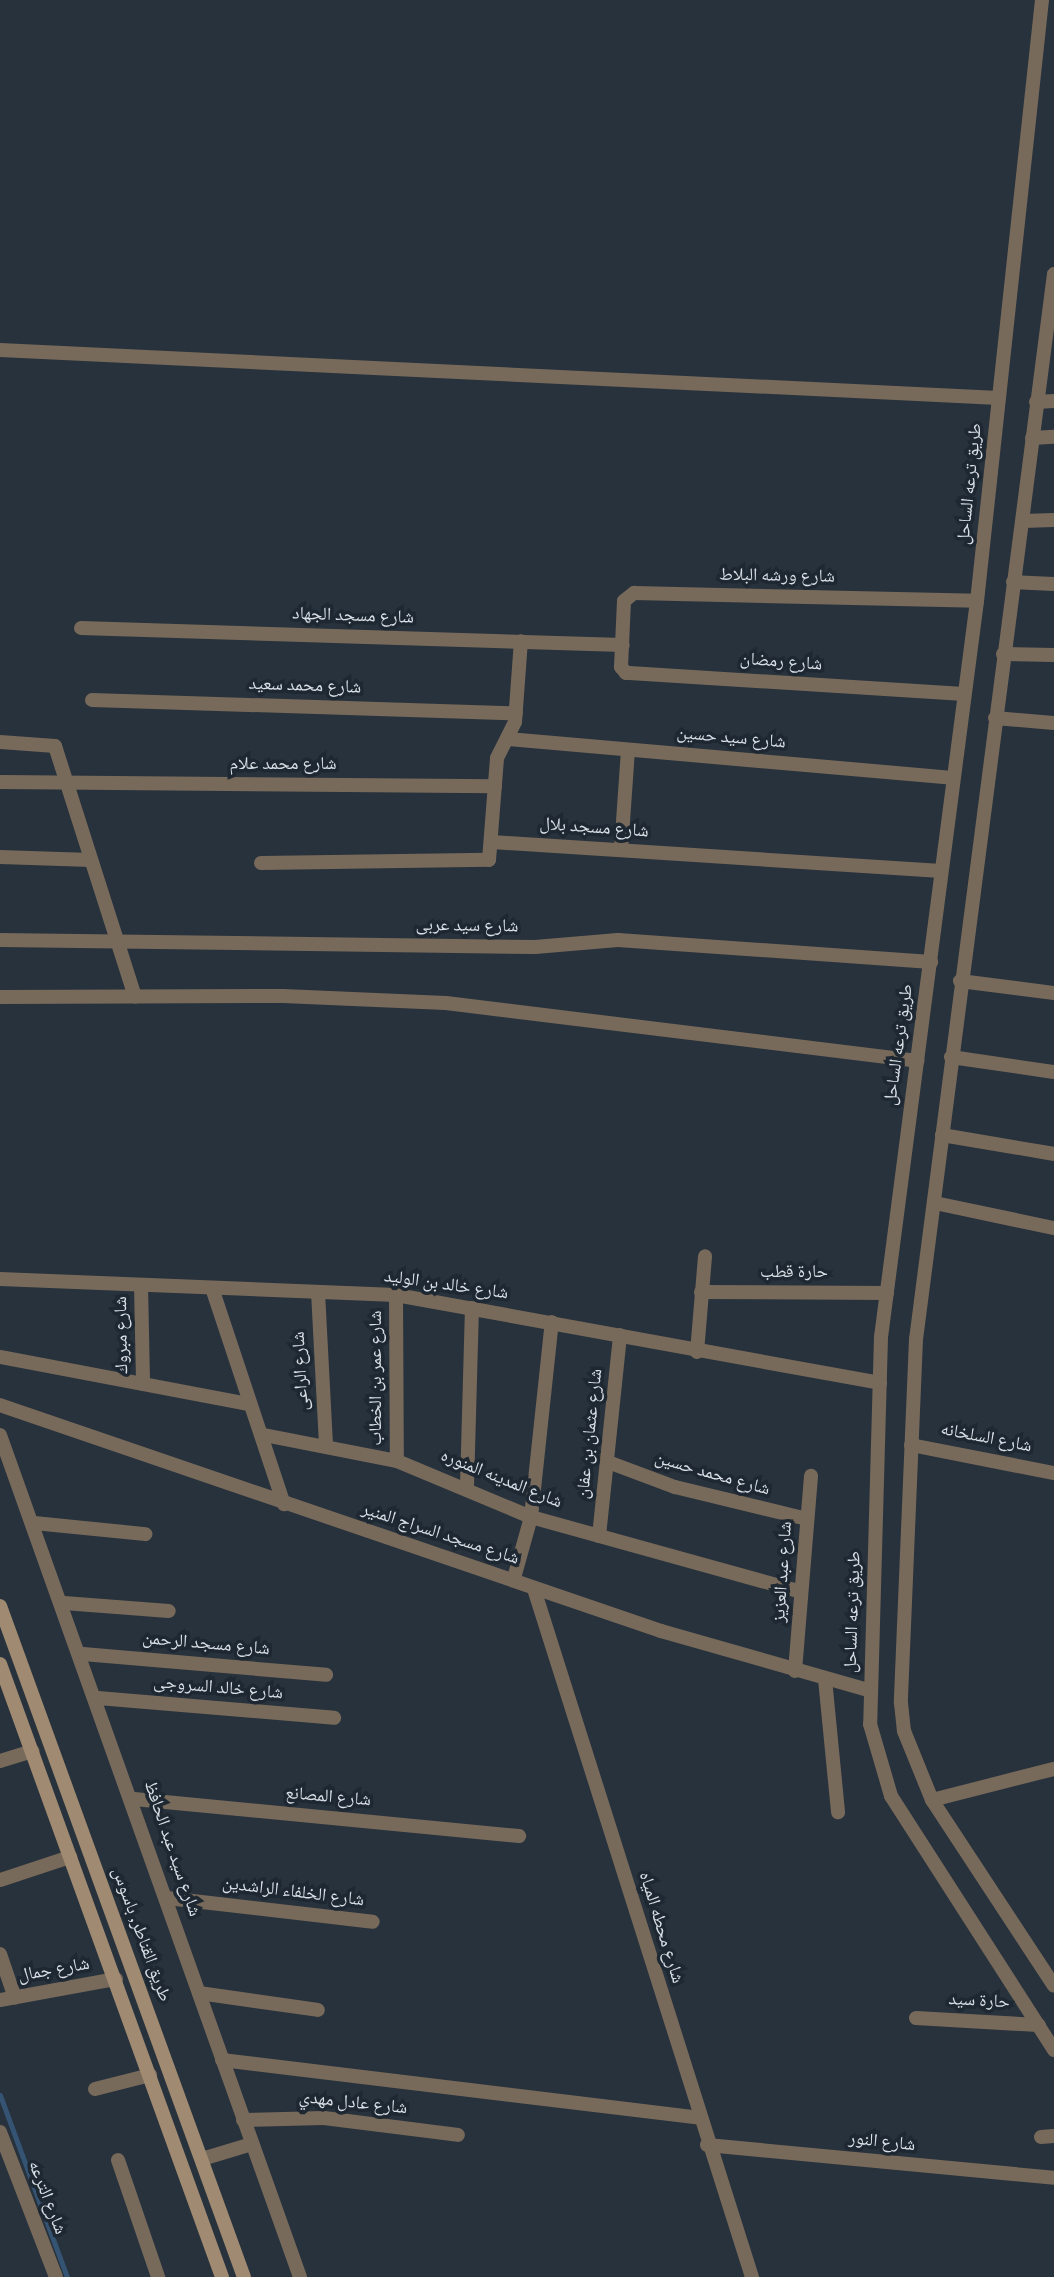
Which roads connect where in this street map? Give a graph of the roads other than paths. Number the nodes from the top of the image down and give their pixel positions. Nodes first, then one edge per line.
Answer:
1 (1042, 0) edge
2 (1054, 274) edge
3 (1050, 335) edge
4 (0, 350) edge
5 (1047, 373) edge
6 (999, 398) junction
7 (1054, 401) edge
8 (1036, 402) junction
9 (1032, 438) junction
10 (1054, 438) edge
11 (1054, 520) edge
12 (1023, 522) junction
13 (1013, 582) junction
14 (1054, 583) edge
15 (977, 601) junction
16 (81, 628) dead end
17 (521, 642) junction
18 (623, 645) junction
19 (1003, 654) junction
20 (1054, 655) edge
21 (964, 694) junction
22 (92, 700) dead end
23 (516, 713) junction
24 (995, 718) junction
25 (1054, 723) edge
26 (508, 739) junction
27 (0, 742) edge
28 (628, 750) junction
29 (952, 778) junction
30 (0, 782) edge
31 (70, 782) junction
32 (495, 786) junction
33 (492, 842) junction
34 (621, 850) junction
35 (0, 857) edge
36 (91, 860) junction
37 (261, 863) dead end
38 (941, 871) junction
39 (116, 938) junction
40 (0, 940) edge
41 (931, 962) junction
42 (960, 981) junction
43 (1054, 993) edge
44 (0, 997) edge
45 (135, 997) junction
46 (951, 1057) junction
47 (917, 1062) junction
48 (1054, 1072) edge
49 (942, 1135) junction
50 (1054, 1154) edge
51 (935, 1203) junction
52 (1054, 1228) edge
53 (705, 1256) dead end
54 (0, 1279) edge
55 (141, 1285) junction
56 (212, 1288) junction
57 (317, 1292) junction
58 (701, 1292) junction
59 (887, 1293) junction
60 (397, 1295) junction
61 (472, 1308) junction
62 (552, 1322) junction
63 (620, 1335) junction
64 (697, 1352) junction
65 (0, 1357) edge
66 (880, 1383) junction
67 (143, 1384) junction
68 (248, 1404) junction
69 (0, 1405) edge
70 (0, 1435) edge
71 (264, 1435) junction
72 (911, 1445) junction
73 (326, 1447) junction
74 (397, 1461) junction
75 (608, 1462) junction
76 (1054, 1473) edge
77 (811, 1476) dead end
78 (467, 1486) junction
79 (284, 1504) junction
80 (531, 1517) junction
81 (807, 1519) junction
82 (34, 1523) junction
83 (145, 1534) dead end
84 (599, 1536) junction
85 (514, 1578) junction
86 (534, 1589) junction
87 (801, 1592) junction
88 (64, 1603) junction
89 (0, 1606) edge
90 (169, 1611) dead end
91 (83, 1654) junction
92 (0, 1664) edge
93 (795, 1671) junction
94 (326, 1675) dead end
95 (825, 1679) junction
96 (871, 1691) junction
97 (99, 1698) junction
98 (334, 1718) dead end
99 (33, 1751) junction
100 (0, 1761) edge
101 (1054, 1769) edge
102 (134, 1799) junction
103 (932, 1800) junction
104 (838, 1812) dead end
105 (519, 1836) dead end
106 (70, 1857) junction
107 (0, 1880) edge
108 (167, 1898) junction
109 (373, 1922) dead end
110 (0, 1954) edge
111 (1054, 1961) edge
112 (1038, 1963) junction
113 (116, 1979) junction
114 (1054, 1986) edge
115 (199, 1993) junction
116 (7, 1999) edge
117 (318, 2010) dead end
118 (916, 2018) dead end
119 (1039, 2025) junction
120 (1054, 2050) edge
121 (222, 2060) junction
122 (150, 2075) junction
123 (95, 2089) dead end
124 (698, 2118) junction
125 (243, 2120) junction
126 (0, 2132) edge
127 (458, 2135) dead end
128 (252, 2144) junction
129 (707, 2145) junction
130 (202, 2159) junction
131 (118, 2160) dead end
132 (1054, 2178) edge
133 (55, 2277) edge
134 (158, 2277) edge
135 (222, 2277) edge
136 (244, 2277) edge
137 (300, 2277) edge
138 (752, 2277) edge

1 - 6 street, طريق ترعه الساحل
2 - 3 street
3 - 5 street
4 - 6 street
5 - 8 street
6 - 15 street, طريق ترعه الساحل
7 - 8 street
8 - 9 street
9 - 10 street
9 - 12 street
11 - 12 street
12 - 13 street
13 - 14 street
13 - 19 street
15 - 18 street, شارع ورشه البلاط
15 - 21 street, طريق ترعه الساحل
16 - 17 street, شارع مسجد الجهاد
17 - 18 street, شارع مسجد الجهاد
17 - 23 street
18 - 21 street, شارع رمضان
19 - 20 street
19 - 24 street
21 - 29 street, طريق ترعه الساحل
22 - 23 street, شارع محمد سعيد
23 - 26 street
24 - 25 street
24 - 42 street
26 - 28 street, شارع سيد حسين
26 - 32 street
27 - 31 street
28 - 29 street, شارع سيد حسين
28 - 34 street
29 - 38 street, طريق ترعه الساحل
30 - 31 street, شارع محمد علام
31 - 32 street, شارع محمد علام
31 - 36 street
32 - 33 street
33 - 34 street, شارع مسجد بلال
33 - 37 street
34 - 38 street, شارع مسجد بلال
35 - 36 street
36 - 39 street
38 - 41 street, طريق ترعه الساحل
39 - 40 street, شارع سيد عربى
39 - 41 street, شارع سيد عربى
39 - 45 street
41 - 47 street, طريق ترعه الساحل
42 - 43 street
42 - 46 street
44 - 45 street
45 - 47 street
46 - 48 street
46 - 49 street
47 - 59 street, طريق ترعه الساحل
49 - 50 street
49 - 51 street
51 - 52 street
51 - 72 street
53 - 58 street
54 - 55 street, شارع خالد بن الوليد
55 - 56 street, شارع خالد بن الوليد
55 - 67 street, شارع مبروك
56 - 57 street, شارع خالد بن الوليد
56 - 68 street
57 - 60 street, شارع خالد بن الوليد
57 - 73 street, شارع الراعى
58 - 59 street, حارة قطب
58 - 64 street
59 - 66 street, طريق ترعه الساحل
60 - 61 street, شارع خالد بن الوليد
60 - 74 street, شارع عمر بن الخطاب
61 - 62 street, شارع خالد بن الوليد
61 - 78 street
62 - 63 street, شارع خالد بن الوليد
62 - 80 street
63 - 64 street, شارع خالد بن الوليد
63 - 75 street, شارع عثمان بن عفان
64 - 66 street, شارع خالد بن الوليد
65 - 67 street
66 - 96 street, طريق ترعه الساحل
67 - 68 street
68 - 71 street
69 - 79 street, شارع مسجد السراج المنير
70 - 82 street, شارع سيد عبد الحافظ
71 - 73 street, شارع المدينه المنوره
71 - 79 street
72 - 76 street, شارع السلخانه
72 - 103 street
73 - 74 street, شارع المدينه المنوره
74 - 78 street, شارع المدينه المنوره
75 - 81 street, شارع محمد حسين
75 - 84 street, شارع عثمان بن عفان
77 - 81 street, شارع عبد العزيز
78 - 80 street, شارع المدينه المنوره
79 - 85 street, شارع مسجد السراج المنير
80 - 84 street, شارع المدينه المنوره
80 - 85 street
81 - 87 street, شارع عبد العزيز
82 - 83 street
82 - 88 street, شارع سيد عبد الحافظ
84 - 87 street, شارع المدينه المنوره
85 - 86 street, شارع مسجد السراج المنير
86 - 93 street, شارع مسجد السراج المنير
86 - 124 street, شارع محطه المياه
87 - 93 street, شارع عبد العزيز
88 - 90 street
88 - 91 street, شارع سيد عبد الحافظ
89 - 130 main road, طريق القناطر, باسوس
91 - 94 street, شارع مسجد الرحمن
91 - 97 street, شارع سيد عبد الحافظ
92 - 99 main road
93 - 95 street, شارع مسجد السراج المنير
95 - 96 street, شارع مسجد السراج المنير
95 - 104 street
96 - 119 street, طريق ترعه الساحل
97 - 98 street, شارع خالد السروجى
97 - 102 street, شارع سيد عبد الحافظ
99 - 100 street
99 - 106 main road
101 - 103 street
102 - 105 street, شارع المصانع
102 - 108 street, شارع سيد عبد الحافظ
103 - 112 street
106 - 107 street
106 - 113 main road
108 - 109 street, شارع الخلفاء الراشدين
108 - 115 street, شارع سيد عبد الحافظ
110 - 116 street
111 - 112 street
112 - 114 street
113 - 116 street, شارع جمال
113 - 122 main road
115 - 117 street
115 - 121 street, شارع سيد عبد الحافظ
118 - 119 street, حارة سيد
119 - 120 street, طريق ترعه الساحل
121 - 124 street
121 - 125 street, شارع سيد عبد الحافظ
122 - 123 street
122 - 135 main road
124 - 129 street, شارع محطه المياه
125 - 127 street, شارع عادل مهدي
125 - 128 street, شارع سيد عبد الحافظ
126 - 133 street, شارع الترعه
128 - 130 street
128 - 137 street, شارع سيد عبد الحافظ
129 - 132 street, شارع النور
129 - 138 street, شارع محطه المياه
130 - 136 main road, طريق القناطر, باسوس
131 - 134 street

